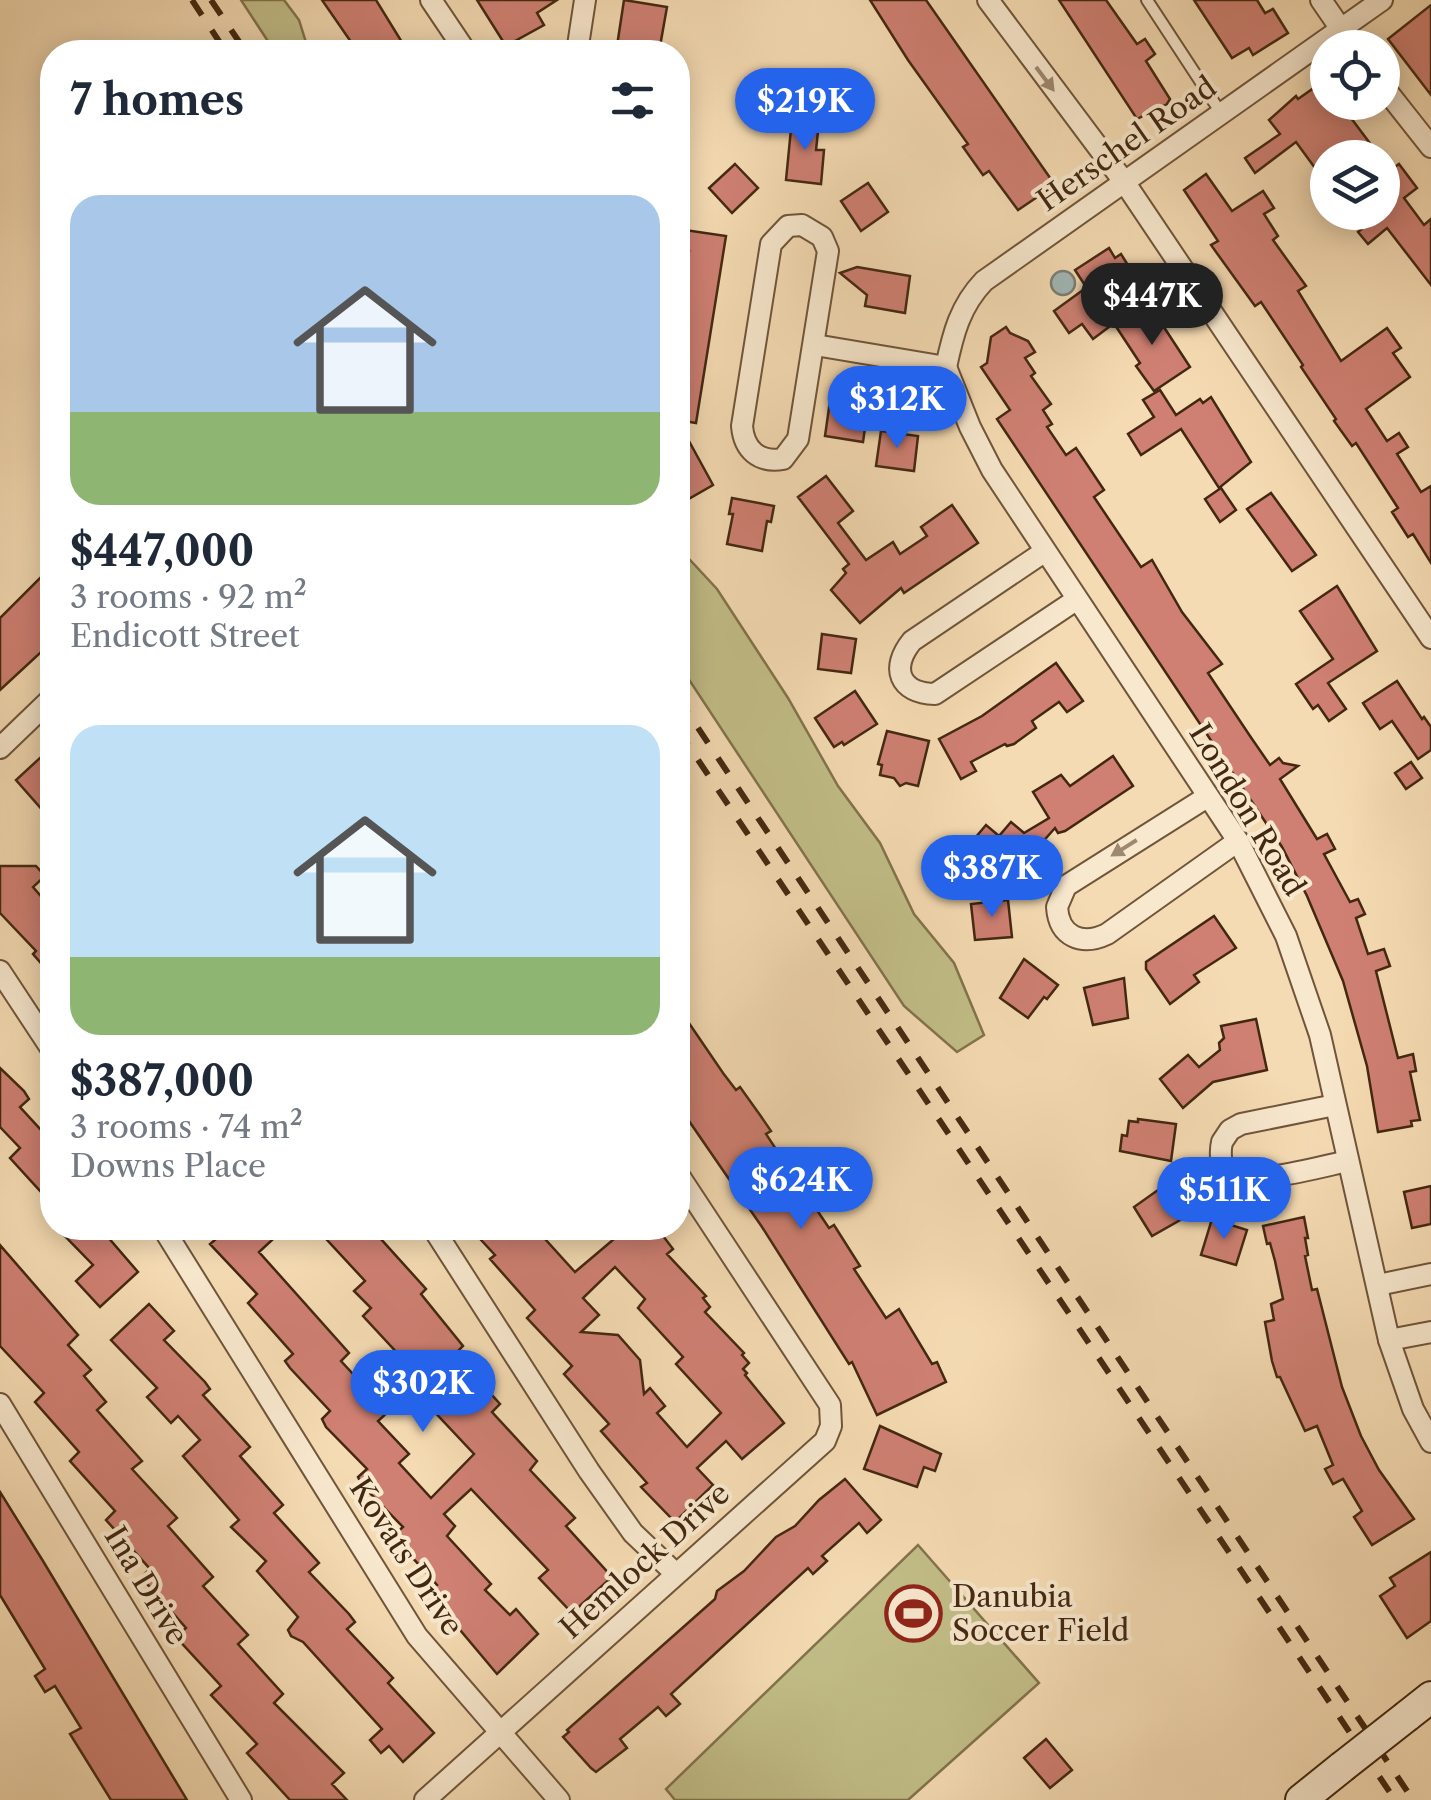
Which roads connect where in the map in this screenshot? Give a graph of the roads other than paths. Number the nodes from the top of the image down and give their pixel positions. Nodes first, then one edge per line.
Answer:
1 (431, 0) edge
2 (585, 0) edge
3 (988, 0) edge
4 (1147, 0) edge
5 (1320, 0) edge
6 (1382, 0) edge
7 (1340, 30) joint
8 (458, 40) edge
9 (579, 40) edge
10 (1310, 51) edge
11 (1400, 108) edge
12 (1222, 114) junction
13 (1431, 147) edge
14 (1125, 184) junction
15 (815, 345) junction
16 (946, 367) junction
17 (1044, 552) junction
18 (1076, 600) junction
19 (1431, 638) edge
20 (40, 710) edge
21 (0, 748) edge
22 (1207, 797) junction
23 (1238, 842) junction
24 (0, 972) edge
25 (40, 1032) edge
26 (1335, 1105) junction
27 (1348, 1161) junction
28 (690, 1192) edge
29 (170, 1240) edge
30 (441, 1240) edge
31 (1431, 1274) edge
32 (1378, 1285) junction
33 (1431, 1332) edge
34 (1389, 1340) junction
35 (0, 1404) edge
36 (1431, 1442) edge
37 (674, 1573) junction
38 (1431, 1697) edge
39 (500, 1734) junction
40 (241, 1800) edge
41 (425, 1800) edge
42 (558, 1800) edge
43 (1300, 1800) edge

1 - 8 street
2 - 9 street
3 -> 14 street
4 - 12 lane
5 - 7 street
6 - 7 street, Herschel Road
10 - 12 street, Herschel Road
11 - 13 street
12 - 14 street, Herschel Road
14 - 16 street, Herschel Road
14 - 19 street
15 - 15 street
15 - 16 street
16 - 17 street, London Road
17 - 18 street, London Road
17 - 18 street
18 - 22 street, London Road
20 - 21 street
22 - 23 street, London Road
22 -> 23 street
23 - 26 street, London Road
24 - 25 street
26 - 27 street, London Road
26 - 27 street
27 - 32 street, London Road
28 - 37 street, Hemlock Drive
29 - 39 street, Kovats Drive
30 - 37 street
31 - 32 street
32 - 34 street, London Road
33 - 34 street
34 - 36 street, London Road
35 - 40 street, Ina Drive
37 - 39 street, Hemlock Drive
38 - 43 street, bridge
39 - 41 street, Hemlock Drive
39 - 42 street, Kovats Drive

